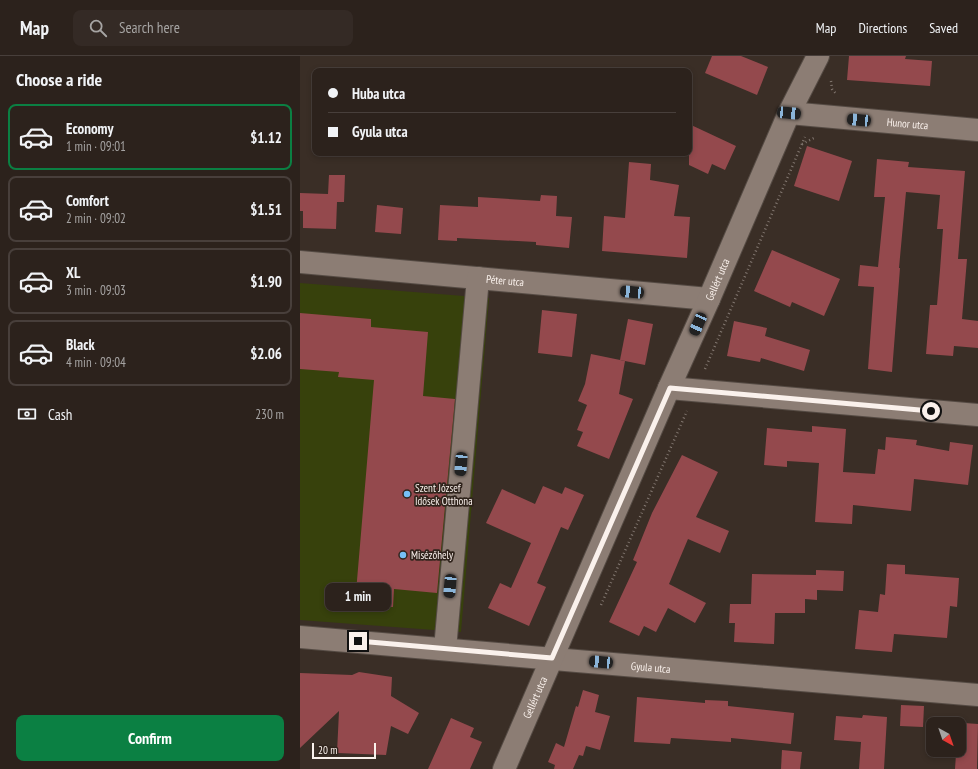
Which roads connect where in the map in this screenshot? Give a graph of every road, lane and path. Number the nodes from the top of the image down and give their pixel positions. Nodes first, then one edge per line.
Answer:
1 (818, 56) edge
2 (789, 113) junction
3 (978, 130) edge
4 (300, 262) edge
5 (478, 278) junction
6 (709, 299) junction
7 (670, 388) junction
8 (978, 415) edge
9 (300, 637) edge
10 (445, 649) junction
11 (552, 658) junction
12 (978, 695) edge
13 (504, 769) edge

1 - 2 street, Gellért utca
2 - 3 street, Hunor utca
2 - 6 street, Gellért utca
4 - 5 street, Péter utca
5 - 6 street, Péter utca
5 - 10 street
6 - 7 street, Gellért utca
7 - 8 street
7 - 11 street, Gellért utca
9 - 10 street, Gyula utca
10 - 11 street, Gyula utca
11 - 12 street, Gyula utca
11 - 13 street, Gellért utca

